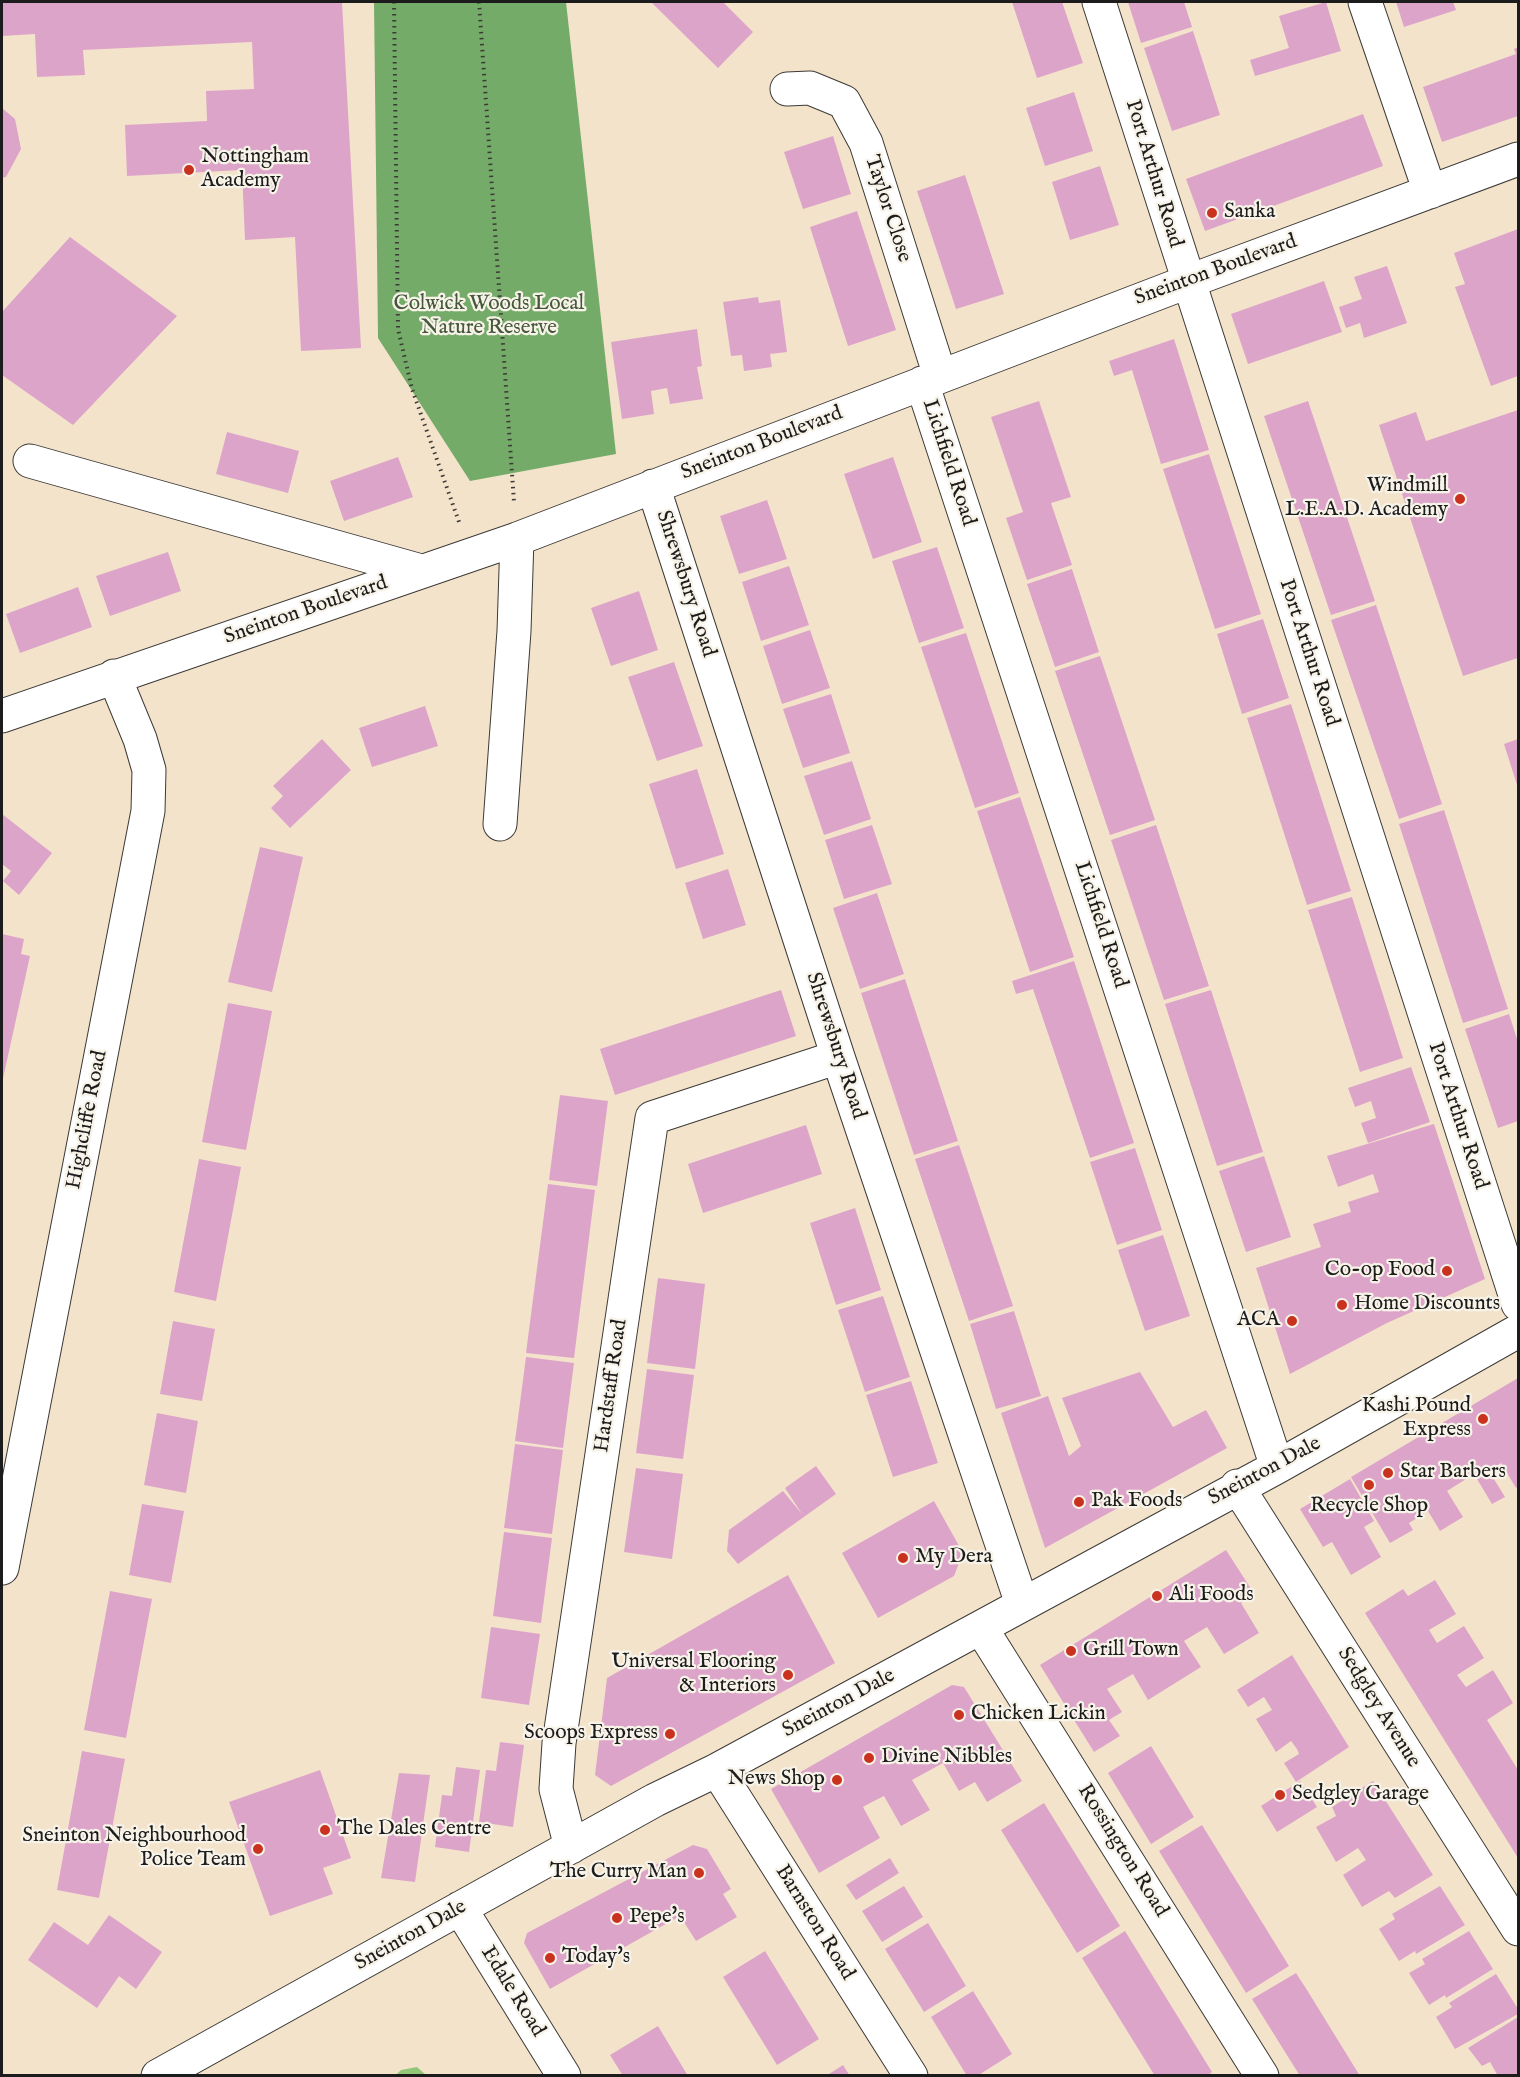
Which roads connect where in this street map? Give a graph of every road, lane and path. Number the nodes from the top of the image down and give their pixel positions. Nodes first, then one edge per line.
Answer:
1 (394, 2) edge
2 (479, 2) edge
3 (1099, 2) edge
4 (1365, 2) edge
5 (787, 89) dead end
6 (1518, 159) edge
7 (1430, 192) junction
8 (1187, 282) junction
9 (931, 380) junction
10 (30, 461) dead end
11 (653, 486) junction
12 (455, 510) dead end
13 (517, 539) junction
14 (421, 571) junction
15 (114, 676) junction
16 (2, 717) edge
17 (500, 824) dead end
18 (838, 1057) junction
19 (1518, 1304) edge
20 (1518, 1331) edge
21 (1277, 1467) junction
22 (1237, 1486) junction
23 (2, 1568) edge
24 (1022, 1604) junction
25 (981, 1628) junction
26 (717, 1770) junction
27 (572, 1847) junction
28 (460, 1908) junction
29 (1518, 1929) edge
30 (158, 2076) edge
31 (564, 2076) edge
32 (911, 2076) edge
33 (1262, 2076) edge

1 - 12 path
2 - 13 path
3 - 8 street, Port Arthur Road
4 - 7 street
5 - 9 street, Taylor Close
6 - 7 street, Sneinton Boulevard
7 - 8 street, Sneinton Boulevard
8 - 9 street, Sneinton Boulevard
8 - 19 street, Port Arthur Road
9 - 11 street, Sneinton Boulevard
9 - 21 street, Lichfield Road
10 - 14 street
11 - 13 street, Sneinton Boulevard
11 - 18 street, Shrewsbury Road
13 - 14 street, Sneinton Boulevard
13 - 17 street
14 - 15 street, Sneinton Boulevard
15 - 16 street, Sneinton Boulevard
15 - 23 street, Highcliffe Road
18 - 24 street, Shrewsbury Road
18 - 27 street, Hardstaff Road
20 - 21 street, Sneinton Dale
21 - 22 street, Sneinton Dale
22 - 24 street, Sneinton Dale
22 - 29 street, Sedgley Avenue
24 - 25 street, Sneinton Dale
25 - 26 street, Sneinton Dale
25 - 33 street, Rossington Road
26 - 27 street, Sneinton Dale
26 - 32 street, Barnston Road
27 - 28 street, Sneinton Dale
28 - 30 street, Sneinton Dale
28 - 31 street, Edale Road

